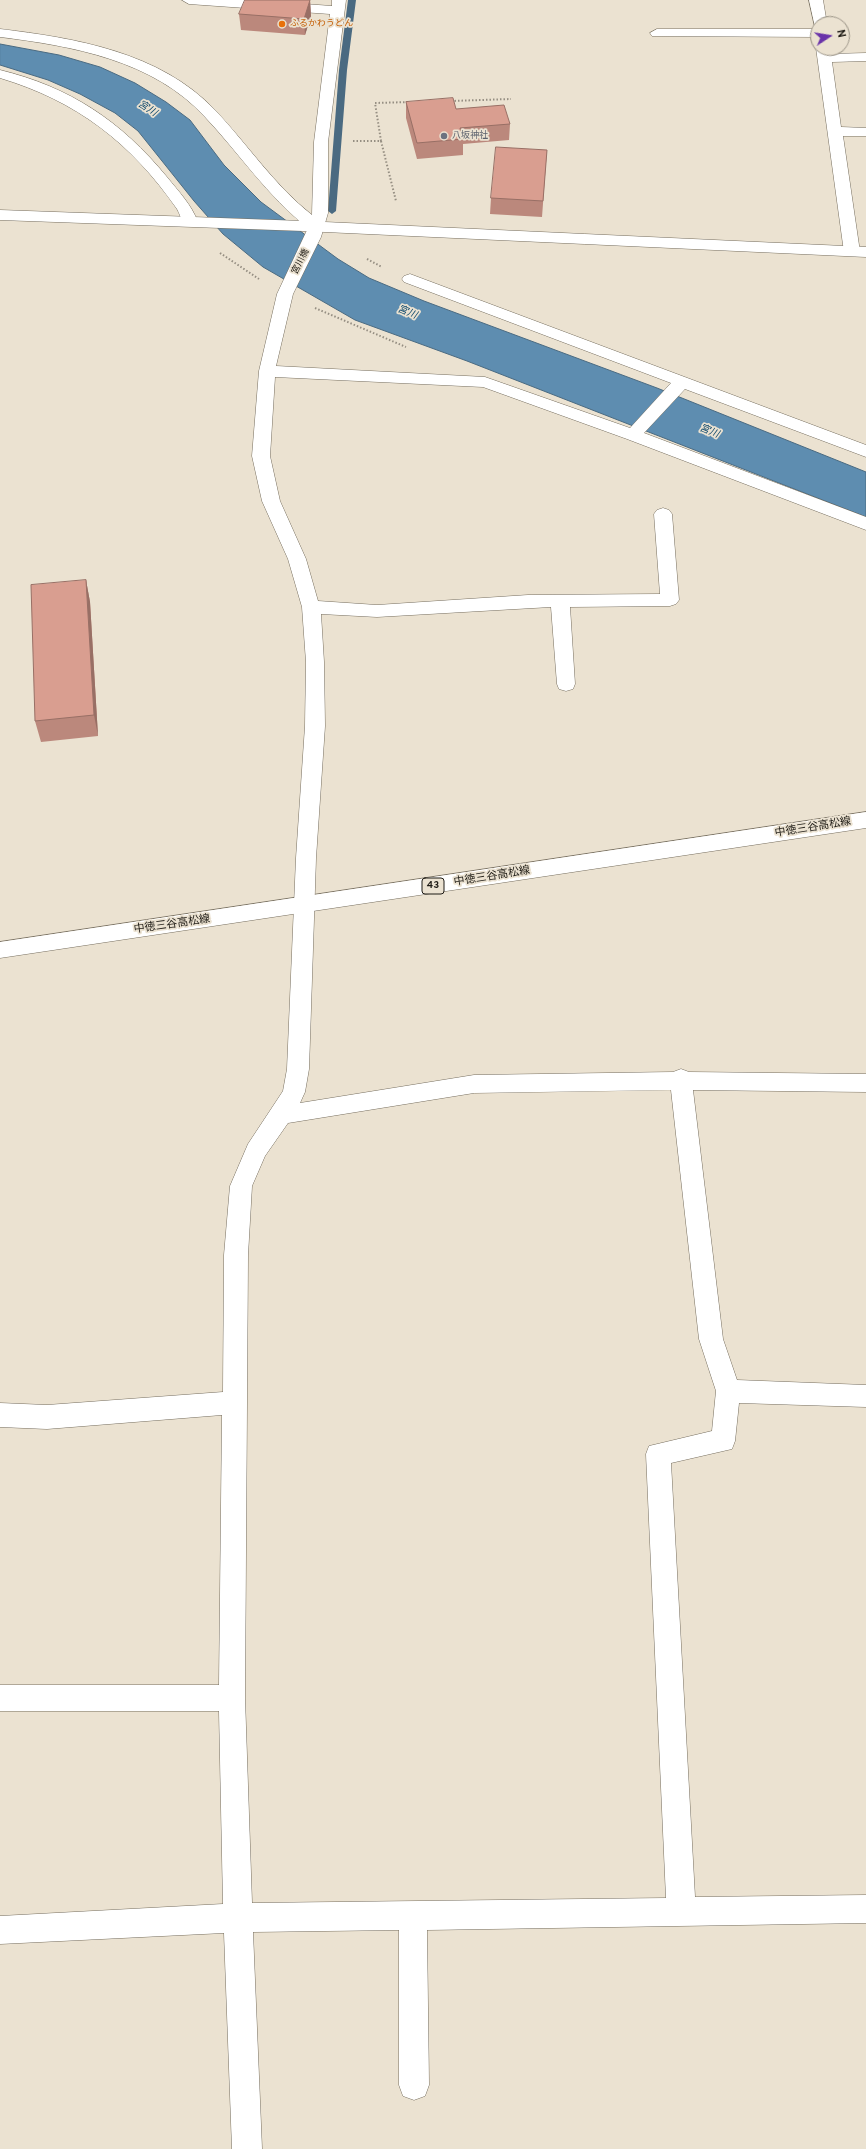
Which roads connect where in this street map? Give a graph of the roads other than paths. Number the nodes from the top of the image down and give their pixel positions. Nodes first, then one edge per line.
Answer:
1 (189, 0) edge
2 (816, 0) edge
3 (338, 5) edge
4 (819, 16) edge
5 (0, 32) edge
6 (657, 33) dead end
7 (810, 33) edge
8 (850, 55) edge
9 (824, 56) edge
10 (866, 57) edge
11 (0, 74) edge
12 (834, 131) junction
13 (866, 132) edge
14 (0, 215) edge
15 (194, 223) junction
16 (311, 230) junction
17 (859, 252) edge
18 (410, 279) road end
19 (267, 371) junction
20 (678, 386) junction
21 (635, 433) junction
22 (866, 451) edge
23 (663, 514) dead end
24 (866, 524) edge
25 (560, 601) junction
26 (311, 607) junction
27 (566, 684) dead end
28 (866, 820) edge
29 (305, 905) junction
30 (0, 950) edge
31 (682, 1079) junction
32 (866, 1083) edge
33 (281, 1115) junction
34 (728, 1391) junction
35 (866, 1396) edge
36 (235, 1403) junction
37 (0, 1415) edge
38 (0, 1698) edge
39 (232, 1698) junction
40 (866, 1909) edge
41 (682, 1912) junction
42 (413, 1916) junction
43 (238, 1918) junction
44 (0, 1930) edge
45 (414, 2085) dead end
46 (247, 2149) edge

1 - 3 street
2 - 4 street
3 - 16 street, 宮川橋
5 - 16 street
6 - 7 street
8 - 10 street
9 - 12 street
11 - 15 street
12 - 13 street
12 - 17 street
14 - 15 street
15 - 16 street
16 - 17 street
16 - 19 street, 宮川橋
18 - 20 street
19 - 21 street
19 - 26 street, 宮川橋
20 - 21 street
20 - 22 street
21 - 24 street
23 - 25 street
25 - 26 street
25 - 27 street
26 - 29 street, 宮川橋
28 - 29 street, 中徳三谷高松線 / 43
29 - 30 street, 中徳三谷高松線 / 43
29 - 33 street, 宮川橋
31 - 32 street
31 - 33 street
31 - 34 street
33 - 36 street, 宮川橋
34 - 35 street
34 - 41 street
36 - 37 street
36 - 39 street, 宮川橋
38 - 39 street
39 - 43 street, 宮川橋
40 - 41 street
41 - 42 street
42 - 43 street
42 - 45 street
43 - 44 street
43 - 46 street, 宮川橋

